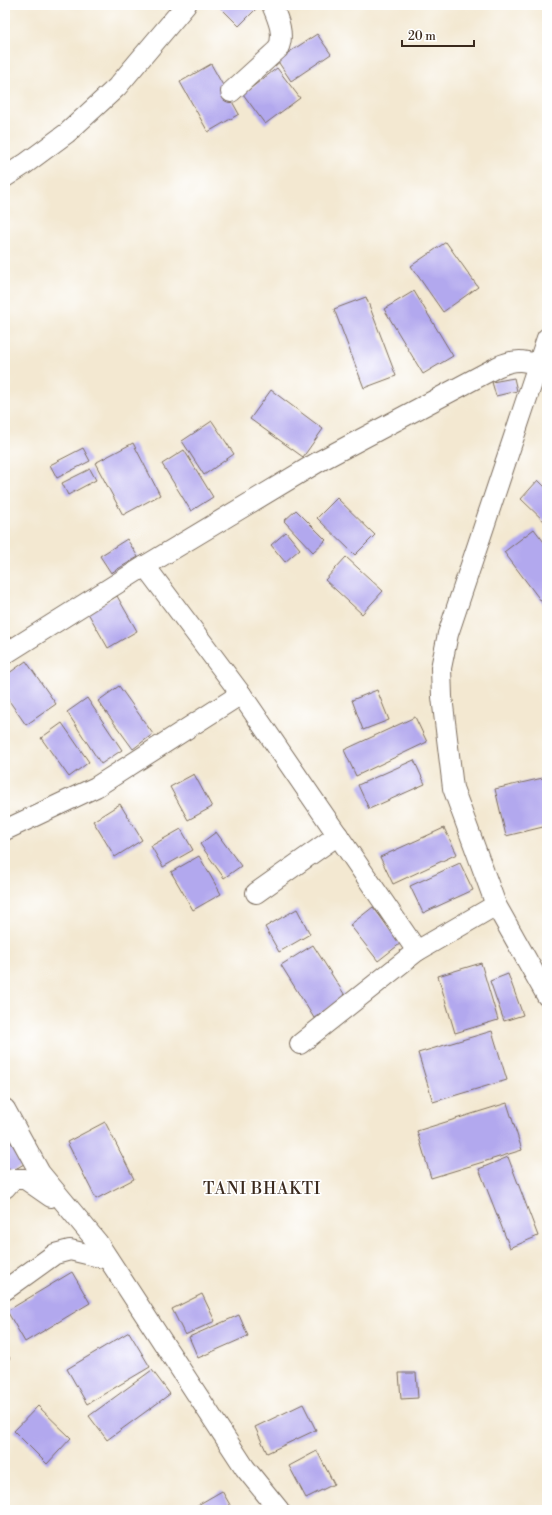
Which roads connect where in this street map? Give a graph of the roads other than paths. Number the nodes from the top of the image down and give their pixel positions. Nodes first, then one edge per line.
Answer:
1 (186, 5) edge
2 (272, 5) edge
3 (231, 92) dead end
4 (5, 177) edge
5 (547, 338) edge
6 (542, 369) edge
7 (145, 566) junction
8 (5, 654) edge
9 (241, 694) junction
10 (5, 830) edge
11 (338, 835) junction
12 (256, 893) dead end
13 (496, 905) junction
14 (417, 951) junction
15 (547, 996) edge
16 (300, 1044) dead end
17 (5, 1109) edge
18 (5, 1188) edge
19 (76, 1217) junction
20 (108, 1259) junction
21 (5, 1290) edge
22 (279, 1510) edge

1 - 4 street
2 - 3 street
5 - 6 street
6 - 7 street
6 - 13 street
7 - 8 street
7 - 9 street
9 - 10 street
9 - 11 street
11 - 12 street
11 - 14 street
13 - 14 street
13 - 15 street
14 - 16 street
17 - 19 street
18 - 19 street
19 - 20 street
20 - 21 street
20 - 22 street

